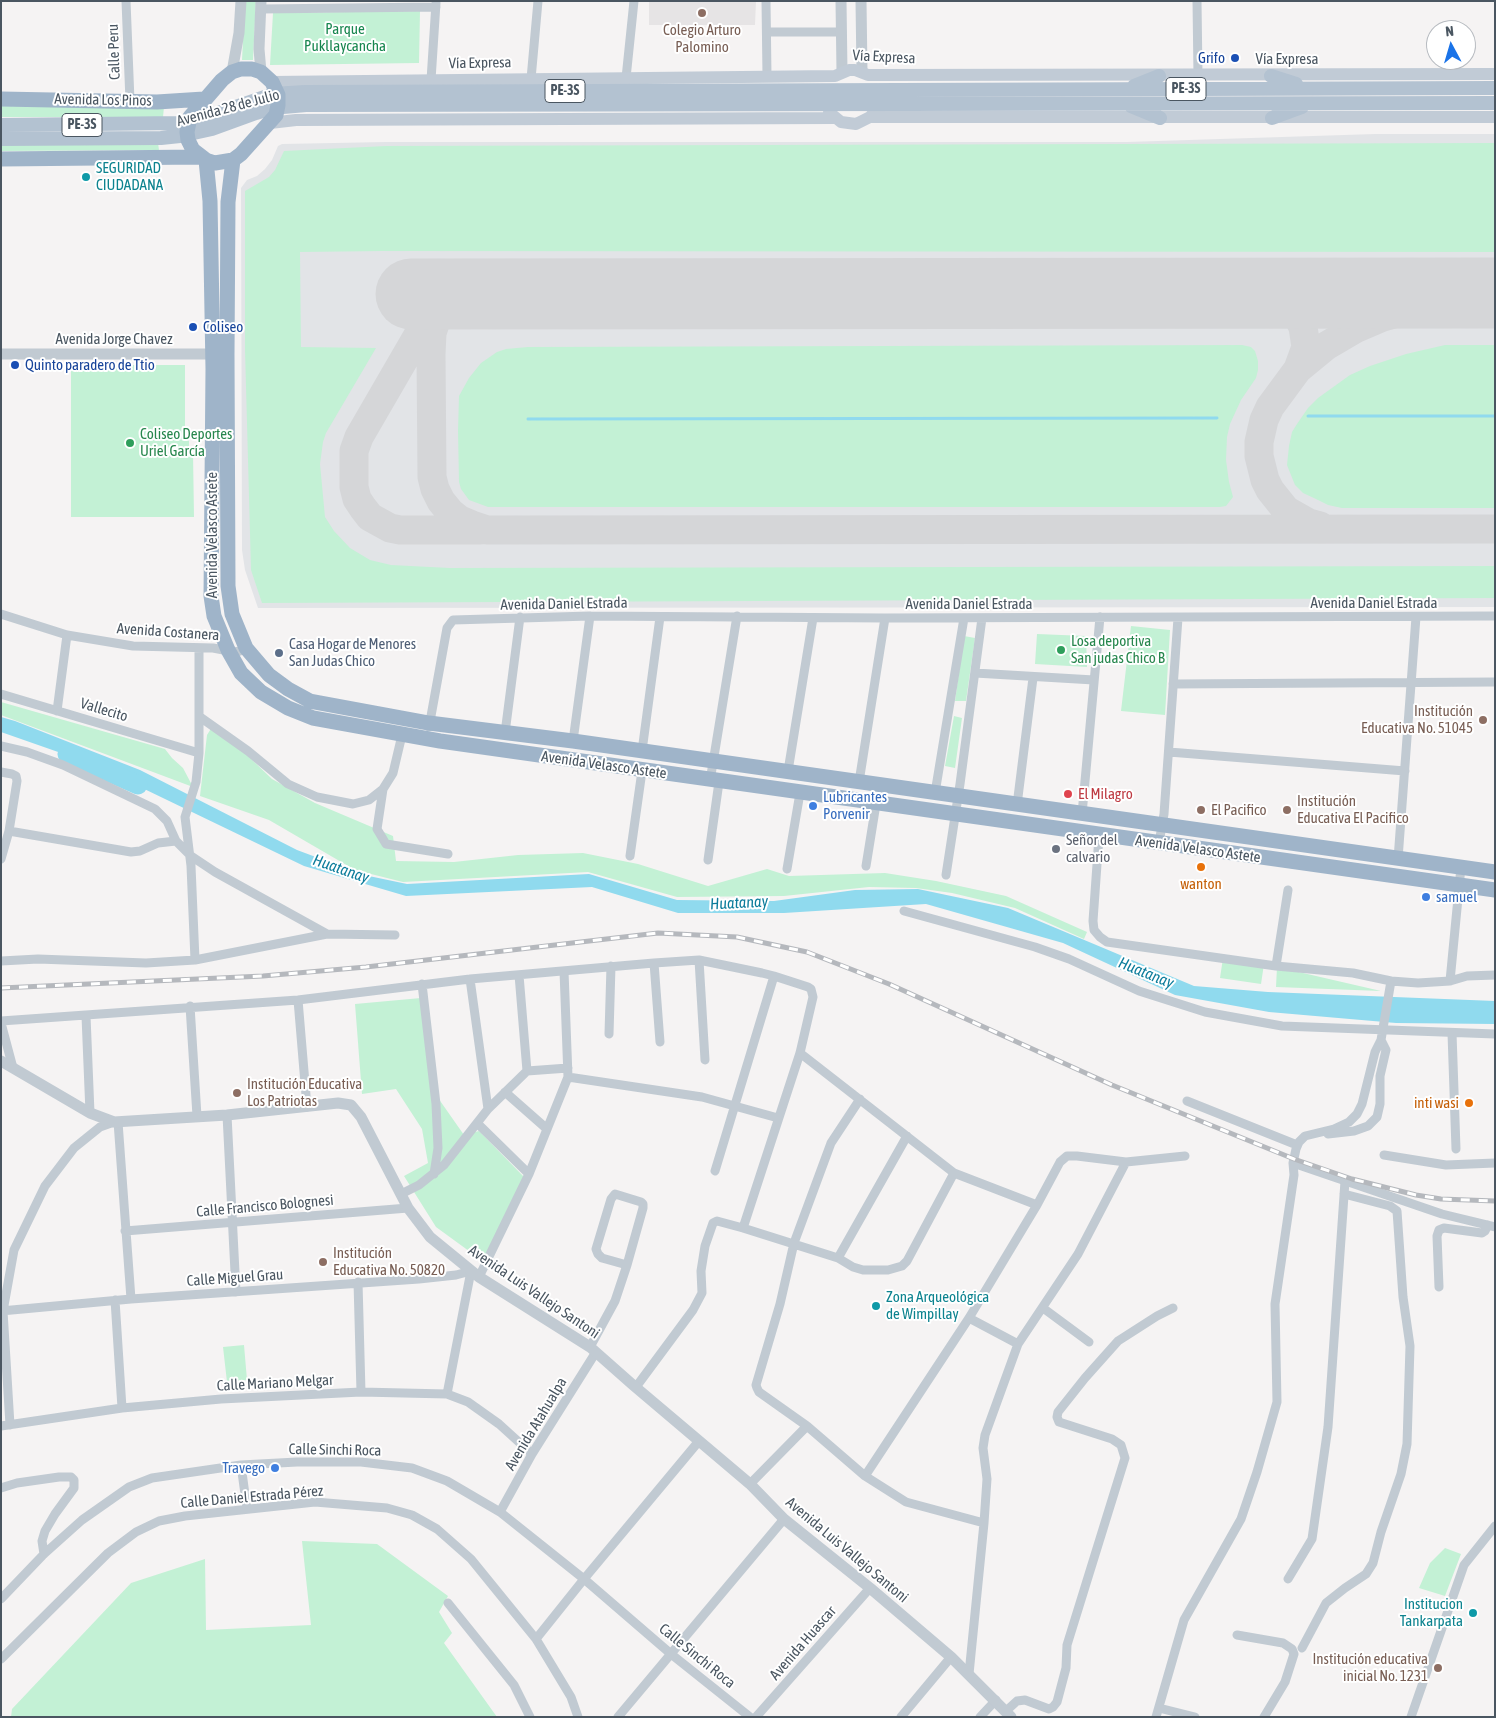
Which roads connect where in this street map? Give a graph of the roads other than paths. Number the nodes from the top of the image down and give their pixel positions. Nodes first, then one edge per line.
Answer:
1 (126, 1) edge
2 (241, 1) edge
3 (538, 1) edge
4 (634, 1) edge
5 (766, 1) edge
6 (841, 1) edge
7 (861, 1) edge
8 (1197, 1) edge
9 (436, 4) edge
10 (261, 5) edge
11 (348, 5) edge
12 (766, 32) junction
13 (842, 32) junction
14 (232, 72) junction
15 (838, 74) junction
16 (865, 74) junction
17 (1495, 74) edge
18 (766, 76) junction
19 (1159, 76) junction
20 (1198, 76) junction
21 (1272, 76) junction
22 (267, 77) junction
23 (626, 78) junction
24 (531, 79) junction
25 (431, 80) junction
26 (1309, 88) junction
27 (1495, 88) edge
28 (878, 89) junction
29 (1126, 89) junction
30 (826, 90) junction
31 (1, 99) edge
32 (204, 99) junction
33 (305, 99) junction
34 (130, 101) junction
35 (1311, 103) junction
36 (1495, 103) edge
37 (825, 104) junction
38 (878, 104) junction
39 (1126, 104) junction
40 (870, 117) junction
41 (1495, 117) edge
42 (834, 118) junction
43 (1160, 118) junction
44 (1272, 118) junction
45 (270, 123) junction
46 (1, 125) edge
47 (162, 131) junction
48 (1, 139) edge
49 (1, 159) edge
50 (202, 159) junction
51 (232, 160) junction
52 (1, 354) edge
53 (220, 354) junction
54 (1, 614) edge
55 (590, 616) junction
56 (737, 616) junction
57 (1495, 616) edge
58 (520, 617) junction
59 (660, 617) junction
60 (1100, 617) junction
61 (1416, 617) junction
62 (813, 618) junction
63 (885, 618) junction
64 (964, 618) junction
65 (982, 618) junction
66 (1178, 618) junction
67 (67, 635) junction
68 (199, 648) junction
69 (246, 648) junction
70 (228, 650) junction
71 (975, 673) junction
72 (1033, 678) junction
73 (1094, 680) junction
74 (1411, 682) junction
75 (1495, 682) edge
76 (1173, 684) junction
77 (1, 694) edge
78 (57, 711) junction
79 (200, 717) junction
80 (430, 723) junction
81 (505, 732) junction
82 (402, 735) junction
83 (427, 739) junction
84 (573, 741) junction
85 (1, 746) edge
86 (642, 751) junction
87 (1169, 752) junction
88 (199, 753) junction
89 (714, 761) junction
90 (642, 771) junction
91 (1405, 771) junction
92 (1, 772) edge
93 (788, 772) junction
94 (715, 781) junction
95 (859, 782) junction
96 (384, 789) junction
97 (800, 793) junction
98 (935, 793) junction
99 (958, 796) junction
100 (876, 804) junction
101 (1017, 805) junction
102 (1082, 814) junction
103 (955, 815) junction
104 (1162, 825) junction
105 (9, 831) junction
106 (1099, 836) junction
107 (176, 841) junction
108 (1159, 843) junction
109 (448, 854) dead end
110 (191, 856) junction
111 (630, 856) dead end
112 (1, 859) edge
113 (1398, 859) junction
114 (708, 860) dead end
115 (866, 866) dead end
116 (1461, 867) junction
117 (787, 868) dead end
118 (1495, 872) edge
119 (946, 875) dead end
120 (1459, 885) junction
121 (1288, 890) dead end
122 (1495, 890) edge
123 (904, 911) dead end
124 (327, 934) junction
125 (395, 935) dead end
126 (195, 960) junction
127 (699, 960) junction
128 (1, 961) edge
129 (654, 963) junction
130 (611, 966) junction
131 (1276, 966) junction
132 (564, 971) junction
133 (519, 975) junction
134 (1495, 975) edge
135 (774, 976) junction
136 (470, 979) junction
137 (1450, 981) junction
138 (422, 984) junction
139 (1390, 984) junction
140 (298, 1000) junction
141 (190, 1006) junction
142 (86, 1016) junction
143 (1, 1022) edge
144 (1381, 1032) junction
145 (1452, 1033) junction
146 (609, 1034) dead end
147 (1495, 1034) edge
148 (660, 1042) dead end
149 (800, 1054) junction
150 (705, 1060) dead end
151 (5, 1066) edge
152 (527, 1071) junction
153 (568, 1072) junction
154 (506, 1092) junction
155 (860, 1099) junction
156 (1187, 1100) dead end
157 (734, 1106) junction
158 (307, 1107) junction
159 (488, 1109) junction
160 (90, 1113) junction
161 (227, 1115) junction
162 (197, 1116) junction
163 (778, 1118) junction
164 (116, 1122) junction
165 (477, 1123) junction
166 (547, 1129) junction
167 (906, 1136) junction
168 (1305, 1136) junction
169 (1297, 1145) junction
170 (1456, 1149) dead end
171 (1384, 1155) dead end
172 (1185, 1156) dead end
173 (1126, 1162) junction
174 (1293, 1163) junction
175 (1495, 1163) edge
176 (715, 1171) dead end
177 (954, 1173) junction
178 (529, 1174) junction
179 (434, 1175) junction
180 (1345, 1181) junction
181 (401, 1194) junction
182 (1344, 1194) junction
183 (1037, 1205) junction
184 (408, 1208) junction
185 (232, 1223) junction
186 (1491, 1226) edge
187 (743, 1228) junction
188 (125, 1231) junction
189 (794, 1243) junction
190 (838, 1258) junction
191 (627, 1265) junction
192 (475, 1274) junction
193 (358, 1282) junction
194 (1439, 1287) dead end
195 (236, 1292) junction
196 (131, 1299) junction
197 (115, 1300) junction
198 (1043, 1308) junction
199 (1173, 1308) dead end
200 (2, 1311) edge
201 (969, 1318) junction
202 (1089, 1342) dead end
203 (1018, 1344) junction
204 (593, 1349) junction
205 (636, 1388) junction
206 (361, 1392) junction
207 (447, 1394) junction
208 (122, 1408) junction
209 (6, 1426) edge
210 (807, 1426) junction
211 (700, 1441) junction
212 (532, 1454) junction
213 (241, 1465) junction
214 (865, 1476) junction
215 (750, 1484) junction
216 (1, 1488) edge
217 (246, 1508) junction
218 (500, 1512) junction
219 (784, 1519) junction
220 (984, 1523) junction
221 (1495, 1526) edge
222 (44, 1554) junction
223 (584, 1579) junction
224 (1288, 1579) dead end
225 (870, 1588) junction
226 (1, 1599) edge
227 (448, 1603) dead end
228 (1237, 1635) dead end
229 (536, 1639) junction
230 (1302, 1648) dead end
231 (671, 1654) junction
232 (951, 1657) junction
233 (1, 1659) edge
234 (969, 1674) junction
235 (996, 1700) junction
236 (1157, 1712) edge
237 (1008, 1714) edge
238 (530, 1717) edge
239 (578, 1717) edge
240 (618, 1717) edge
241 (750, 1717) edge
242 (756, 1717) edge
243 (901, 1717) edge
244 (980, 1717) edge
245 (1195, 1717) edge
246 (1264, 1717) edge
247 (1411, 1717) edge

1 - 34 street, Calle Peru
2 - 14 street
3 - 24 street
4 - 23 street
5 - 12 street
6 - 13 street
7 - 16 street
8 - 20 street
9 - 11 street
9 - 25 street
10 - 11 street
10 - 22 street
12 - 13 street
12 - 18 street
13 - 15 street
14 - 22 highway
14 - 32 highway
15 - 16 main road, Vía Expresa / PE-3S
15 - 18 main road, Vía Expresa / PE-3S
15 - 30 main road
16 - 19 main road, Vía Expresa / PE-3S
16 - 28 main road
17 - 21 main road, Vía Expresa / PE-3S
18 - 23 main road, Vía Expresa / PE-3S
19 - 20 main road, Vía Expresa / PE-3S
19 - 29 main road
20 - 21 main road, Vía Expresa / PE-3S
21 - 26 main road
22 - 25 main road, Vía Expresa / PE-3S
22 - 45 highway
23 - 24 main road, Vía Expresa / PE-3S
24 - 25 main road, Vía Expresa / PE-3S
26 - 27 main road, Vía Expresa / PE-3S
26 - 29 main road, Vía Expresa / PE-3S
28 - 29 main road, Vía Expresa / PE-3S
28 - 30 main road, Vía Expresa / PE-3S
28 - 38 main road
30 - 33 main road, Vía Expresa / PE-3S
30 - 37 main road
31 - 34 highway, Avenida Los Pinos
32 - 34 highway, Avenida Los Pinos
32 - 50 highway
33 - 37 main road, PE-3S
33 - 47 main road, Avenida 28 de Julio / PE-3S
35 - 36 main road, PE-3S
35 - 39 main road, PE-3S
35 - 44 main road
37 - 38 main road, PE-3S
37 - 42 main road
38 - 39 main road, PE-3S
38 - 40 main road
39 - 43 main road
40 - 42 main road
40 - 43 main road, PE-3S
41 - 44 main road, PE-3S
42 - 45 main road, PE-3S
43 - 44 main road, PE-3S
45 - 51 highway
46 - 47 main road, Avenida 28 de Julio / PE-3S
47 - 48 main road, Avenida 28 de Julio / PE-3S
49 - 50 highway
50 - 51 highway
50 - 53 highway, Avenida Velasco Astete
51 - 53 highway, Avenida Velasco Astete
52 - 53 street, Avenida Jorge Chavez
53 - 69 highway, Avenida Velasco Astete
53 - 70 highway, Avenida Velasco Astete
54 - 67 street, Avenida Costanera
55 - 58 street, Avenida Daniel Estrada
55 - 59 street, Avenida Daniel Estrada
55 - 84 street
56 - 59 street, Avenida Daniel Estrada
56 - 62 street, Avenida Daniel Estrada
56 - 89 street
57 - 61 street, Avenida Daniel Estrada
58 - 80 street, Avenida Daniel Estrada
58 - 81 street
59 - 86 street
60 - 65 street, Avenida Daniel Estrada
60 - 66 street, Avenida Daniel Estrada
60 - 73 street
61 - 66 street, Avenida Daniel Estrada
61 - 74 street
62 - 63 street, Avenida Daniel Estrada
62 - 93 street
63 - 64 street, Avenida Daniel Estrada
63 - 95 street
64 - 65 street, Avenida Daniel Estrada
64 - 98 street
65 - 71 street
66 - 76 street
67 - 68 street, Avenida Costanera
67 - 78 street
68 - 70 street, Avenida Costanera
68 - 79 street
69 - 70 street, Avenida Costanera
69 - 80 highway, Avenida Velasco Astete
70 - 82 highway, Avenida Velasco Astete
71 - 72 street
71 - 99 street
72 - 73 street
72 - 101 street
73 - 102 street
74 - 75 street
74 - 76 street
74 - 91 street
76 - 87 street
77 - 78 street, Vallecito
78 - 88 street, Vallecito
79 - 88 street
79 - 96 street
80 - 81 highway, Avenida Velasco Astete
80 - 83 street
81 - 84 highway, Avenida Velasco Astete
82 - 83 highway, Avenida Velasco Astete
82 - 96 street
83 - 90 highway, Avenida Velasco Astete
84 - 86 highway, Avenida Velasco Astete
85 - 107 street
86 - 89 highway, Avenida Velasco Astete
87 - 91 street
87 - 104 street
88 - 110 street
89 - 93 highway, Avenida Velasco Astete
89 - 94 street
90 - 94 highway, Avenida Velasco Astete
90 - 111 street
91 - 113 street
92 - 105 street
93 - 95 highway, Avenida Velasco Astete
94 - 97 highway, Avenida Velasco Astete
94 - 114 street
95 - 98 highway, Avenida Velasco Astete
96 - 109 street
97 - 100 highway, Avenida Velasco Astete
97 - 117 street
98 - 99 highway, Avenida Velasco Astete
99 - 101 highway, Avenida Velasco Astete
99 - 103 street
100 - 103 highway, Avenida Velasco Astete
100 - 115 street
101 - 102 highway, Avenida Velasco Astete
102 - 104 highway, Avenida Velasco Astete
103 - 106 highway, Avenida Velasco Astete
103 - 119 street
104 - 108 street
104 - 113 highway, Avenida Velasco Astete
105 - 107 street
105 - 112 street
106 - 108 highway, Avenida Velasco Astete
106 - 131 street
107 - 110 street
108 - 120 highway, Avenida Velasco Astete
110 - 124 street
110 - 126 street
113 - 116 highway, Avenida Velasco Astete
116 - 118 highway, Avenida Velasco Astete
116 - 120 street
120 - 122 highway, Avenida Velasco Astete
120 - 137 street
121 - 131 street
123 - 144 street
124 - 125 street
124 - 126 street
126 - 128 street
127 - 129 street
127 - 135 street
127 - 150 street
129 - 130 street
129 - 148 street
130 - 132 street
130 - 146 street
131 - 139 street
132 - 133 street
132 - 153 street
133 - 136 street
133 - 152 street
134 - 137 street
135 - 149 street
135 - 157 street
136 - 138 street
136 - 159 street
137 - 139 street
138 - 140 street
138 - 179 street
139 - 144 street
140 - 141 street
140 - 158 street
141 - 142 street
141 - 162 street
142 - 143 street
142 - 160 street
143 - 151 street
144 - 145 street
144 - 168 street
144 - 168 street
145 - 147 street
145 - 170 street
149 - 155 street
149 - 163 street
151 - 160 street, Avenida Luis Vallejo Santoni
152 - 153 street
152 - 154 street
153 - 157 street
153 - 166 street
154 - 159 street
154 - 166 street
155 - 167 street
155 - 189 street
156 - 169 street
157 - 163 street
157 - 176 street
158 - 161 street, Avenida Luis Vallejo Santoni
158 - 181 street, Avenida Luis Vallejo Santoni
159 - 165 street
160 - 164 street, Avenida Luis Vallejo Santoni
161 - 162 street, Avenida Luis Vallejo Santoni
161 - 185 street
162 - 164 street, Avenida Luis Vallejo Santoni
163 - 187 street
164 - 188 street
164 - 200 street
165 - 178 street
165 - 179 street
166 - 178 street
167 - 177 street
167 - 190 street
168 - 169 street
169 - 174 street
171 - 175 street
172 - 173 street
173 - 183 street
173 - 198 street
174 - 180 street
174 - 236 street
177 - 183 street
177 - 190 street
178 - 192 street
179 - 181 street
180 - 182 street
180 - 186 street
181 - 184 street, Avenida Luis Vallejo Santoni
182 - 224 street
182 - 230 street
183 - 201 street
184 - 185 street, Calle Francisco Bolognesi
184 - 192 street, Avenida Luis Vallejo Santoni
185 - 188 street, Calle Francisco Bolognesi
185 - 195 street
186 - 194 street
187 - 189 street
187 - 205 street
188 - 196 street
189 - 190 street
189 - 210 street
191 - 191 street, Avenida Atahualpa
191 - 204 street, Avenida Atahualpa
192 - 193 street, Calle Miguel Grau
192 - 204 street, Avenida Luis Vallejo Santoni
192 - 207 street
193 - 195 street, Calle Miguel Grau
193 - 206 street
195 - 196 street, Calle Miguel Grau
196 - 197 street, Calle Miguel Grau
197 - 200 street, Calle Miguel Grau
197 - 208 street
198 - 202 street
198 - 203 street
199 - 237 street
200 - 209 street
201 - 203 street
201 - 214 street
203 - 220 street
204 - 205 street, Avenida Luis Vallejo Santoni
204 - 212 street, Avenida Atahualpa
205 - 211 street, Avenida Luis Vallejo Santoni
206 - 207 street, Calle Mariano Melgar
206 - 208 street, Calle Mariano Melgar
207 - 212 street, Calle Mariano Melgar
208 - 209 street, Calle Mariano Melgar
210 - 214 street
210 - 215 street
211 - 215 street, Avenida Luis Vallejo Santoni
211 - 223 street
212 - 218 street, Avenida Atahualpa
213 - 217 street
213 - 218 street, Calle Sinchi Roca
213 - 222 street, Calle Sinchi Roca
214 - 220 street
215 - 219 street, Avenida Luis Vallejo Santoni
216 - 222 street
217 - 229 street, Calle Daniel Estrada Pérez
217 - 233 street, Calle Daniel Estrada Pérez
218 - 223 street, Calle Sinchi Roca
219 - 225 street, Avenida Luis Vallejo Santoni
219 - 231 street
220 - 234 street
221 - 247 street
222 - 226 street, Calle Sinchi Roca
223 - 229 street
223 - 231 street, Calle Sinchi Roca
225 - 232 street, Avenida Luis Vallejo Santoni
225 - 242 street, Avenida Huascar
227 - 238 street
228 - 246 street
229 - 239 street, Calle Daniel Estrada Pérez
231 - 240 street
231 - 241 street, Calle Sinchi Roca
232 - 234 street, Avenida Luis Vallejo Santoni
232 - 243 street
234 - 235 street, Avenida Luis Vallejo Santoni
235 - 237 street, Avenida Luis Vallejo Santoni
235 - 244 street
236 - 245 street

